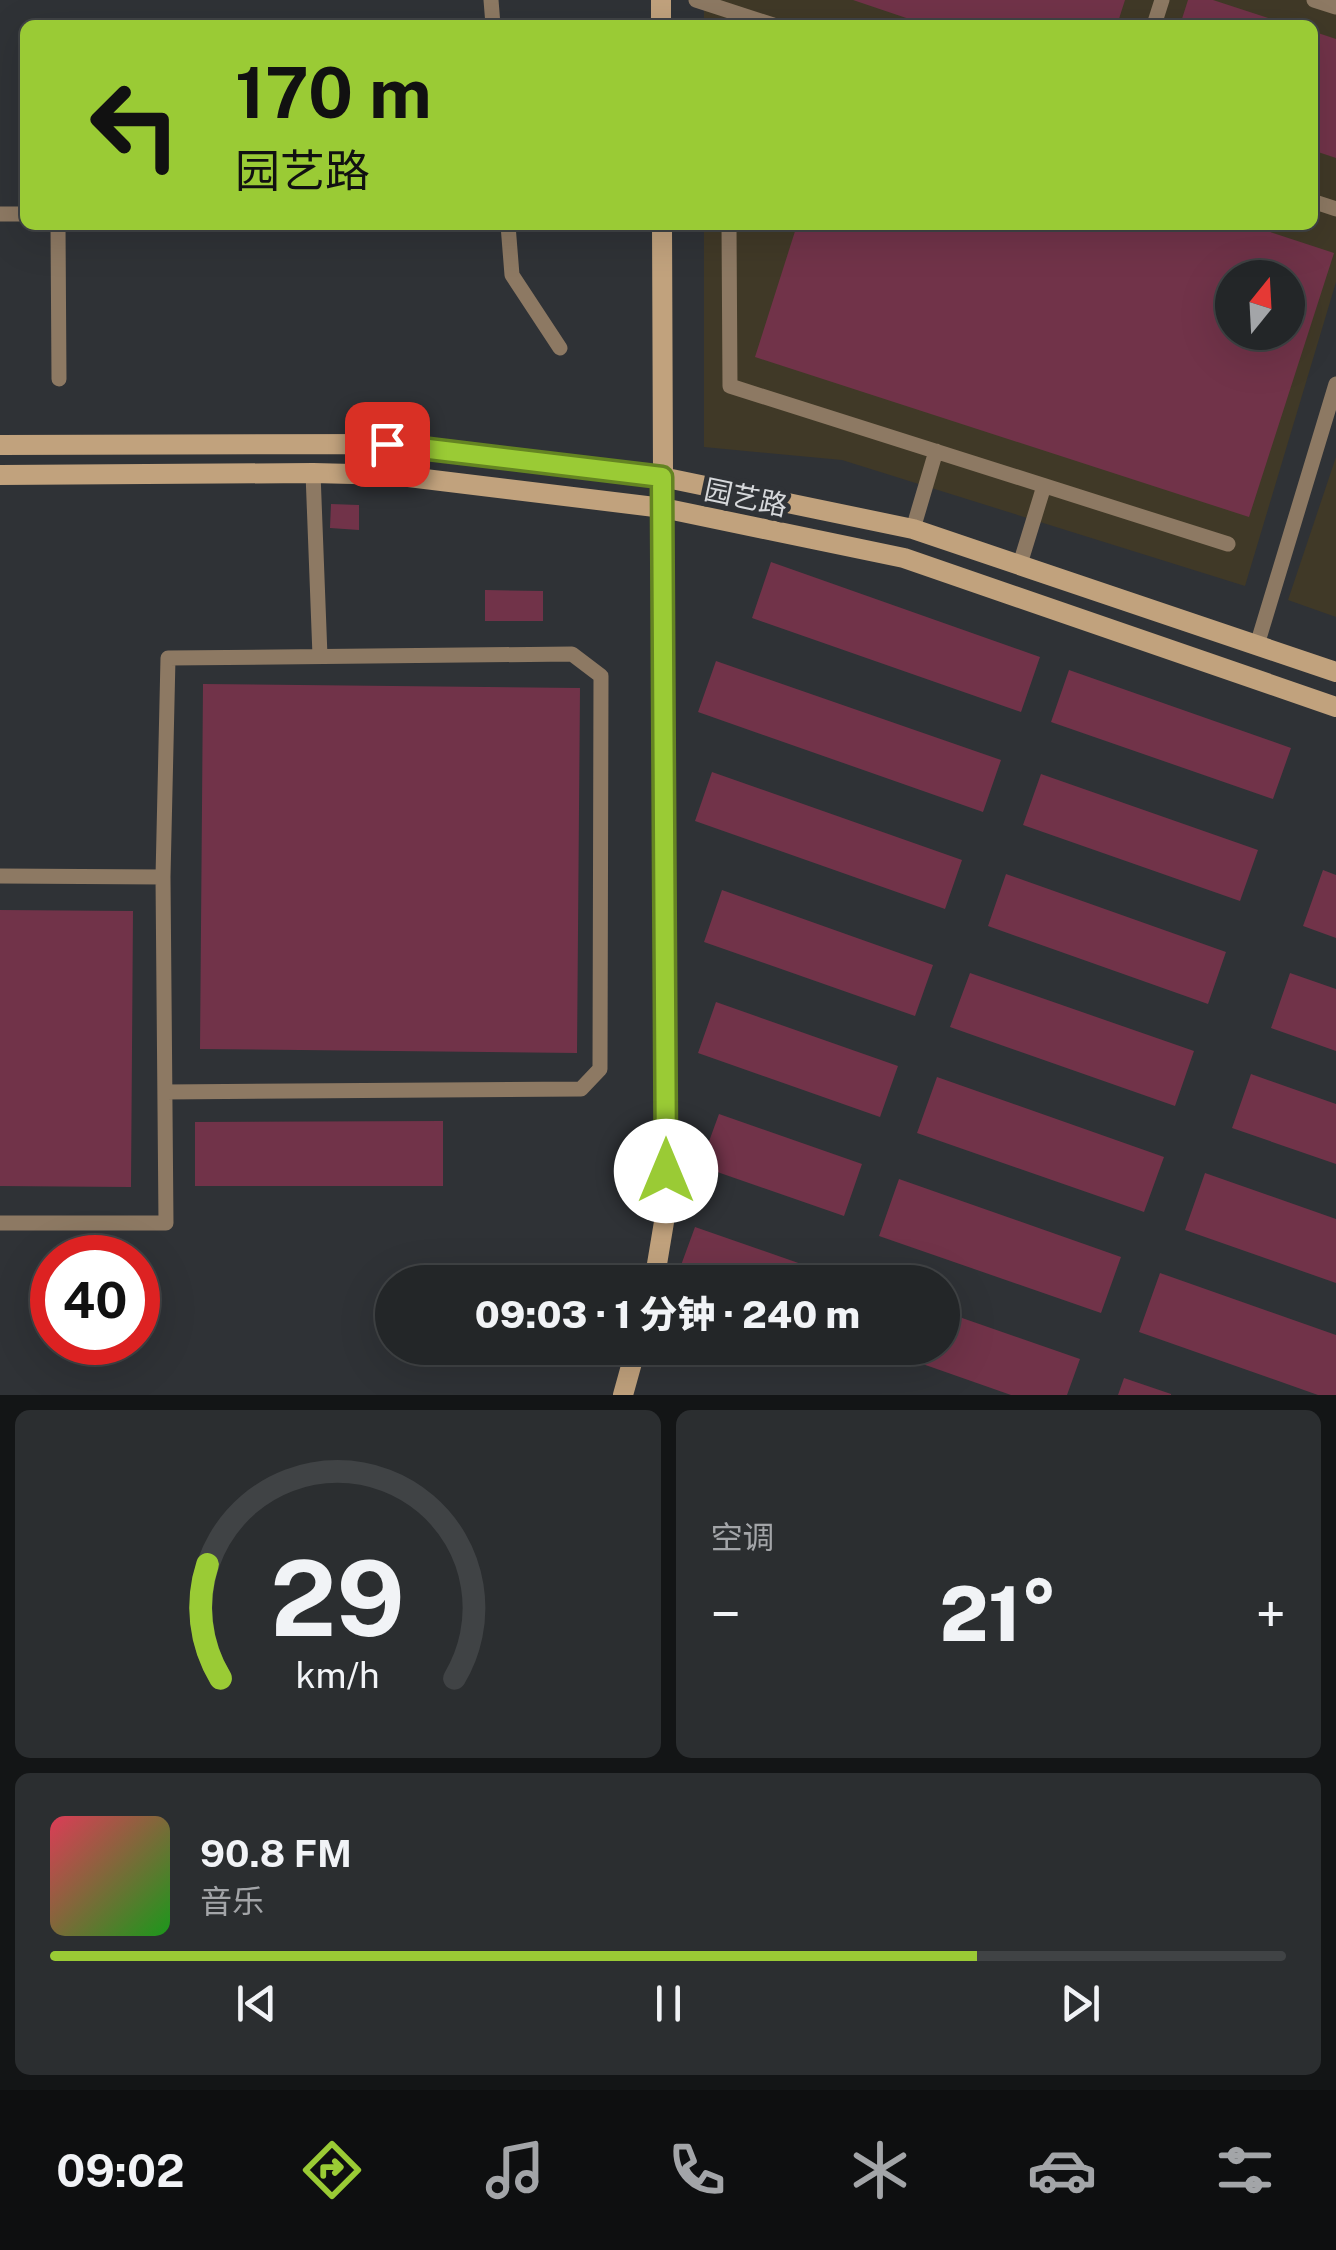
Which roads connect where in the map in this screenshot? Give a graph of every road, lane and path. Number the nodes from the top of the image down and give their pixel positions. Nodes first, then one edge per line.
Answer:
1 (696, 0) edge
2 (1314, 0) edge
3 (719, 4) edge
4 (1336, 8) edge
5 (760, 20) edge
6 (58, 230) edge
7 (508, 230) edge
8 (662, 230) edge
9 (728, 230) edge
10 (560, 348) dead end
11 (59, 378) dead end
12 (1336, 384) edge
13 (0, 445) edge
14 (936, 451) junction
15 (312, 473) junction
16 (0, 475) edge
17 (662, 477) junction
18 (1044, 486) junction
19 (662, 508) junction
20 (913, 529) junction
21 (1228, 544) dead end
22 (1020, 564) junction
23 (1257, 645) junction
24 (320, 656) junction
25 (1336, 672) edge
26 (1336, 707) edge
27 (0, 876) edge
28 (163, 877) junction
29 (165, 1092) junction
30 (0, 1223) edge
31 (657, 1265) edge
32 (631, 1365) edge
33 (623, 1395) edge

1 - 3 lane
2 - 4 lane
3 - 5 lane
6 - 11 lane
7 - 10 lane
8 - 17 street
9 - 14 lane
12 - 23 lane
13 - 17 street, 园艺路
14 - 18 lane
14 - 20 lane
15 - 16 street, 园艺路
15 - 19 street, 园艺路
15 - 24 lane
17 - 19 street
17 - 20 street, 园艺路
18 - 21 lane
18 - 22 lane
19 - 26 street, 园艺路
19 - 31 street
20 - 22 street, 园艺路
22 - 23 street, 园艺路
23 - 25 street, 园艺路
24 - 28 lane
24 - 29 lane
27 - 28 lane
28 - 29 lane
29 - 30 lane
32 - 33 street

